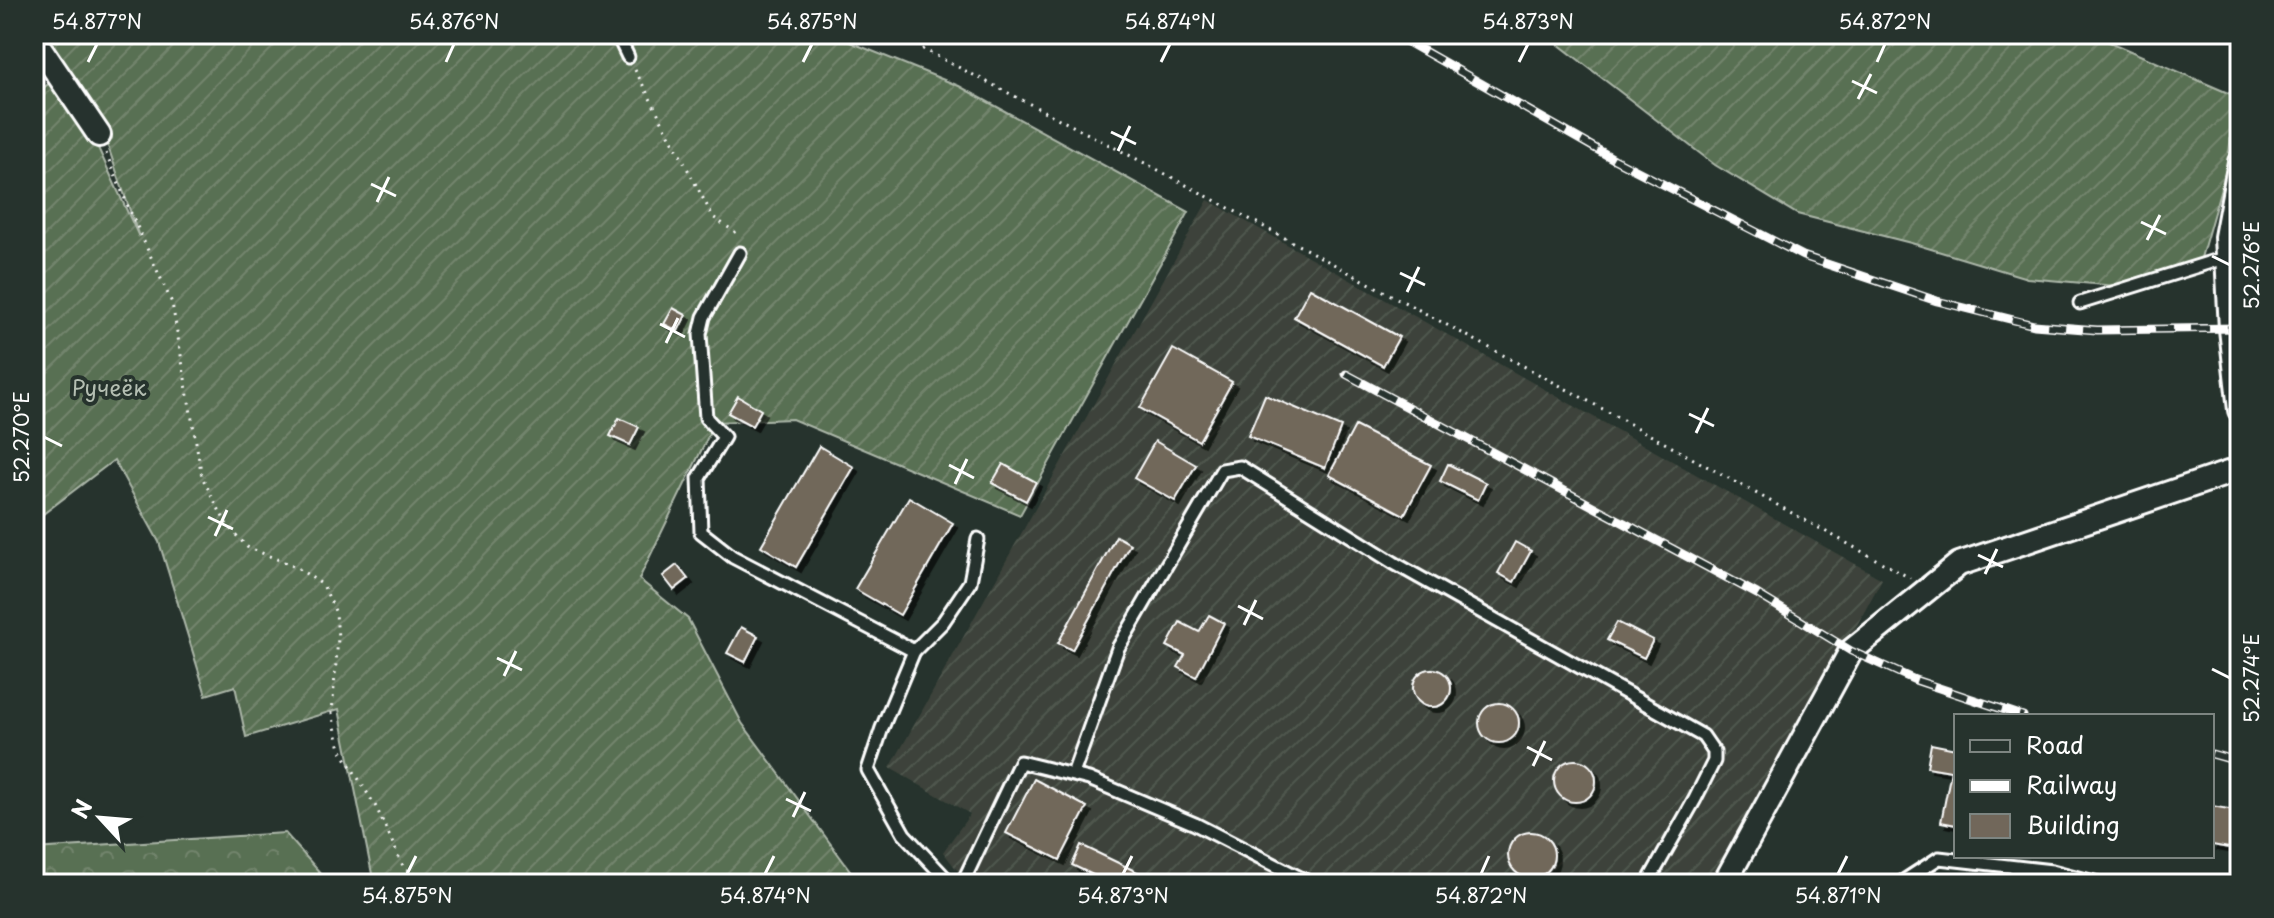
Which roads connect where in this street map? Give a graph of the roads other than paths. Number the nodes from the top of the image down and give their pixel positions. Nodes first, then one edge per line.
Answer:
1 (617, 34) edge
2 (34, 39) edge
3 (628, 57) road end
4 (99, 135) road end
5 (2240, 162) edge
6 (740, 253) road end
7 (2227, 257) junction
8 (2080, 303) dead end
9 (2240, 410) edge
10 (2240, 469) edge
11 (978, 539) dead end
12 (914, 651) junction
13 (1073, 774) junction
14 (951, 884) edge
15 (962, 884) edge
16 (1312, 884) edge
17 (1647, 884) edge
18 (1724, 884) edge
19 (1899, 884) edge
20 (2102, 884) edge

1 - 3 lane
2 - 4 street
5 - 7 street
6 - 12 lane
7 - 8 lane
7 - 9 street
10 - 18 street
11 - 12 lane
12 - 14 lane
13 - 15 lane
13 - 16 lane
13 - 17 lane
19 - 20 lane

